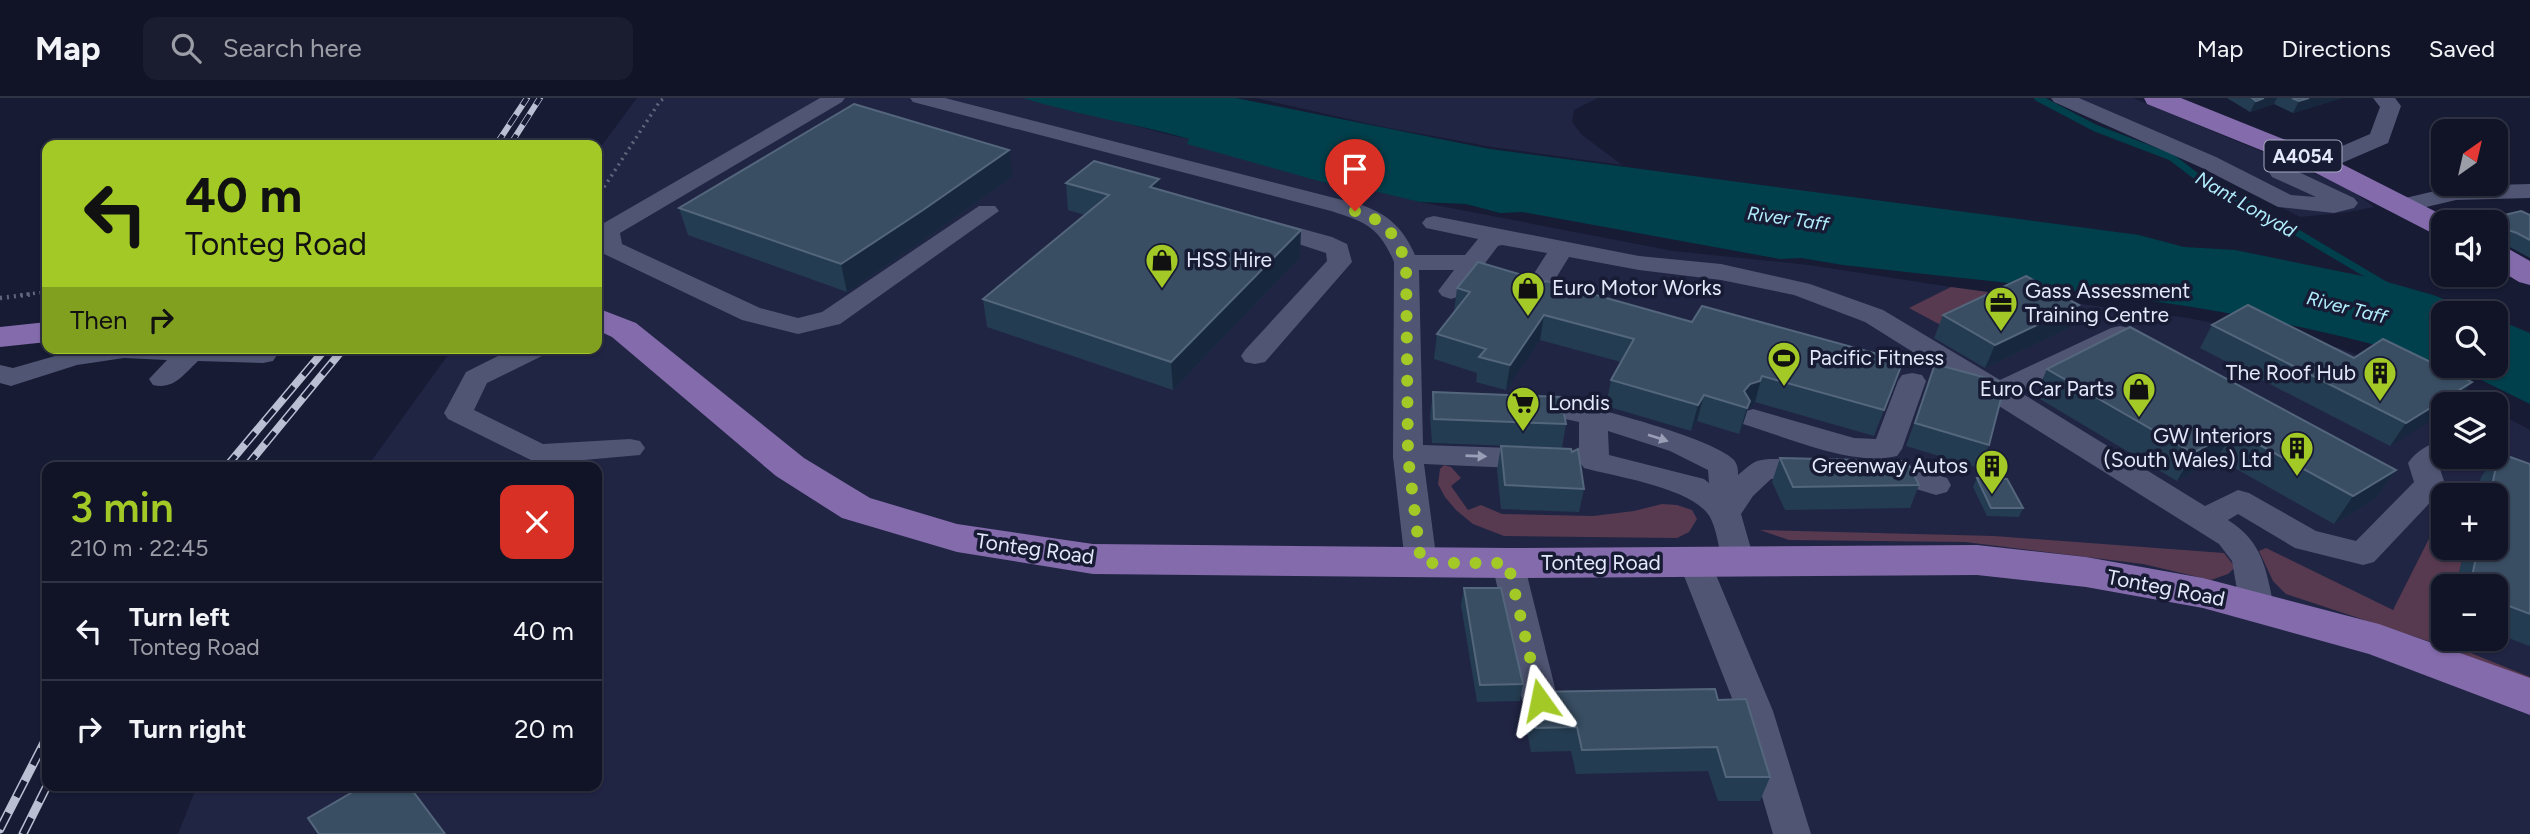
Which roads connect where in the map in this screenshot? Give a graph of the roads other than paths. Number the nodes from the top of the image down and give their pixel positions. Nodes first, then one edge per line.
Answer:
1 (835, 98) edge
2 (920, 98) edge
3 (2061, 98) edge
4 (2157, 98) edge
5 (2383, 98) edge
6 (1118, 149) junction
7 (2320, 163) junction
8 (1097, 166) edge
9 (2280, 172) dead end
10 (2529, 190) edge
11 (2406, 205) junction
12 (987, 211) dead end
13 (1244, 219) edge
14 (2431, 219) edge
15 (1434, 223) dead end
16 (602, 234) edge
17 (1500, 237) junction
18 (1563, 248) junction
19 (1406, 262) junction
20 (2508, 262) edge
21 (1472, 263) junction
22 (2530, 275) edge
23 (1451, 291) dead end
24 (1529, 302) edge
25 (602, 320) edge
26 (42, 333) edge
27 (0, 337) edge
28 (2144, 347) edge
29 (102, 354) edge
30 (189, 354) joint
31 (524, 354) edge
32 (263, 355) dead end
33 (1255, 356) dead end
34 (0, 373) edge
35 (163, 379) dead end
36 (1912, 381) dead end
37 (1998, 392) junction
38 (1500, 400) edge
39 (1593, 417) junction
40 (1753, 418) dead end
41 (630, 448) dead end
42 (1408, 457) junction
43 (2431, 457) edge
44 (1594, 461) junction
45 (1936, 485) dead end
46 (1725, 513) junction
47 (2206, 519) junction
48 (1421, 563) junction
49 (1508, 563) junction
50 (1695, 563) junction
51 (1739, 563) junction
52 (2257, 607) junction
53 (2530, 697) edge
54 (1540, 700) edge
55 (1791, 834) edge

1 - 16 street
2 - 6 street
3 - 9 street
4 - 7 main road, A4054
5 - 7 street
6 - 8 street
6 - 19 street
7 - 11 main road, A4054
10 - 11 street
11 - 14 main road, A4054
12 - 16 street
13 - 33 street
15 - 17 street
17 - 18 street
17 - 21 street
18 - 24 street
18 - 37 street
19 - 21 street
19 - 42 street
20 - 22 main road
21 - 23 street
25 - 48 main road, Tonteg Road
26 - 27 main road
28 - 37 street
29 - 34 street
30 - 32 street
30 - 35 street
31 - 41 street
36 - 40 street
37 - 47 street
38 - 39 street
39 - 44 street
39 -> 46 street
42 -> 44 street
42 - 48 street
43 - 47 street
44 - 46 street
45 - 46 street
46 - 51 street
47 - 52 street
48 - 49 main road, Tonteg Road
49 - 50 main road, Tonteg Road
49 - 54 street
50 - 51 main road, Tonteg Road
50 - 55 street
51 - 52 main road, Tonteg Road
52 - 53 main road, Tonteg Road

